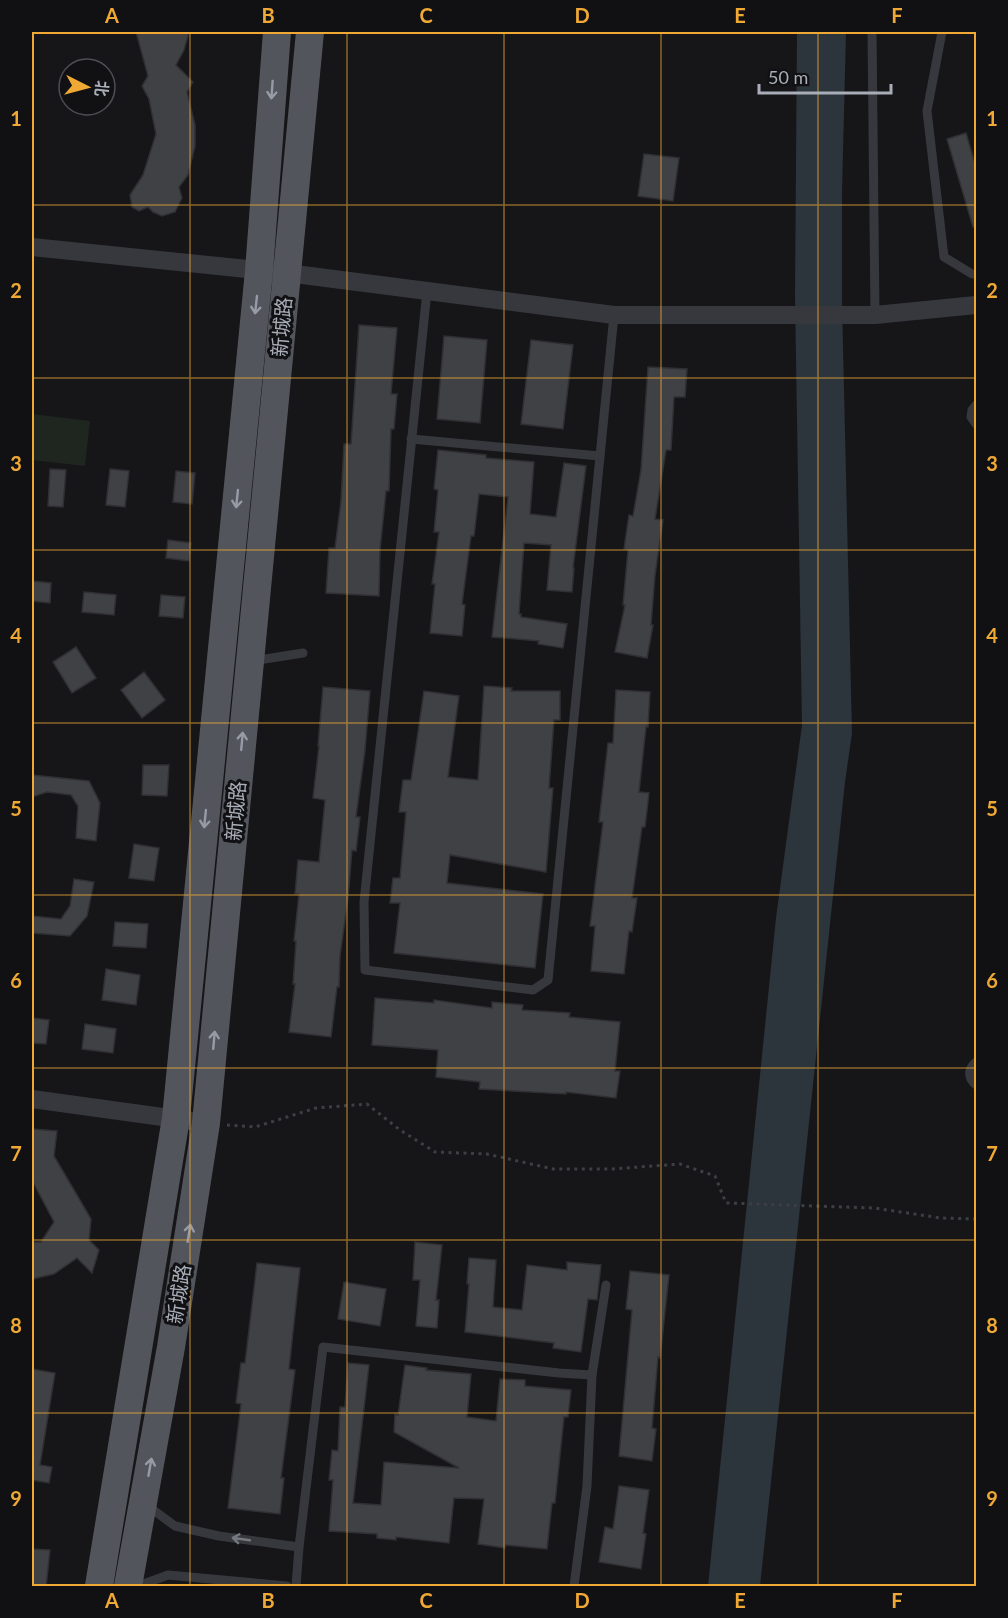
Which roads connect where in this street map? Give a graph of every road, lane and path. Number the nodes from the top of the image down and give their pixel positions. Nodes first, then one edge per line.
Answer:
1 (277, 32) edge
2 (310, 32) edge
3 (872, 32) edge
4 (942, 32) edge
5 (32, 247) edge
6 (259, 271) junction
7 (287, 273) junction
8 (976, 274) edge
9 (427, 291) junction
10 (976, 305) edge
11 (614, 315) junction
12 (875, 315) junction
13 (976, 405) edge
14 (976, 424) edge
15 (411, 439) junction
16 (600, 456) junction
17 (303, 653) dead end
18 (250, 662) junction
19 (976, 1062) edge
20 (976, 1085) edge
21 (32, 1099) edge
22 (176, 1118) junction
23 (206, 1123) junction
24 (976, 1219) edge
25 (606, 1285) dead end
26 (592, 1375) junction
27 (143, 1502) junction
28 (299, 1547) junction
29 (99, 1587) edge
30 (128, 1587) edge
31 (138, 1587) edge
32 (287, 1587) edge
33 (296, 1587) edge
34 (574, 1587) edge

1 -> 6 main road, 新城路
2 - 7 main road, 新城路
3 - 12 lane
4 - 8 lane
5 - 6 street
6 - 7 street
6 -> 22 main road, 新城路
7 - 9 street
7 - 18 main road, 新城路
9 - 11 street
9 - 15 lane
10 - 12 street
11 - 12 street
11 - 16 lane
13 - 14 lane
15 - 16 lane
15 - 16 lane
17 - 18 lane
23 -> 18 main road, 新城路
19 - 20 lane
21 - 22 street
22 - 23 street
22 - 29 main road, 新城路
23 - 24 path
27 -> 23 main road, 新城路
25 - 26 lane
26 - 28 lane
26 - 34 lane
28 -> 27 lane
27 - 30 main road, 新城路
28 - 33 lane
31 - 32 lane

